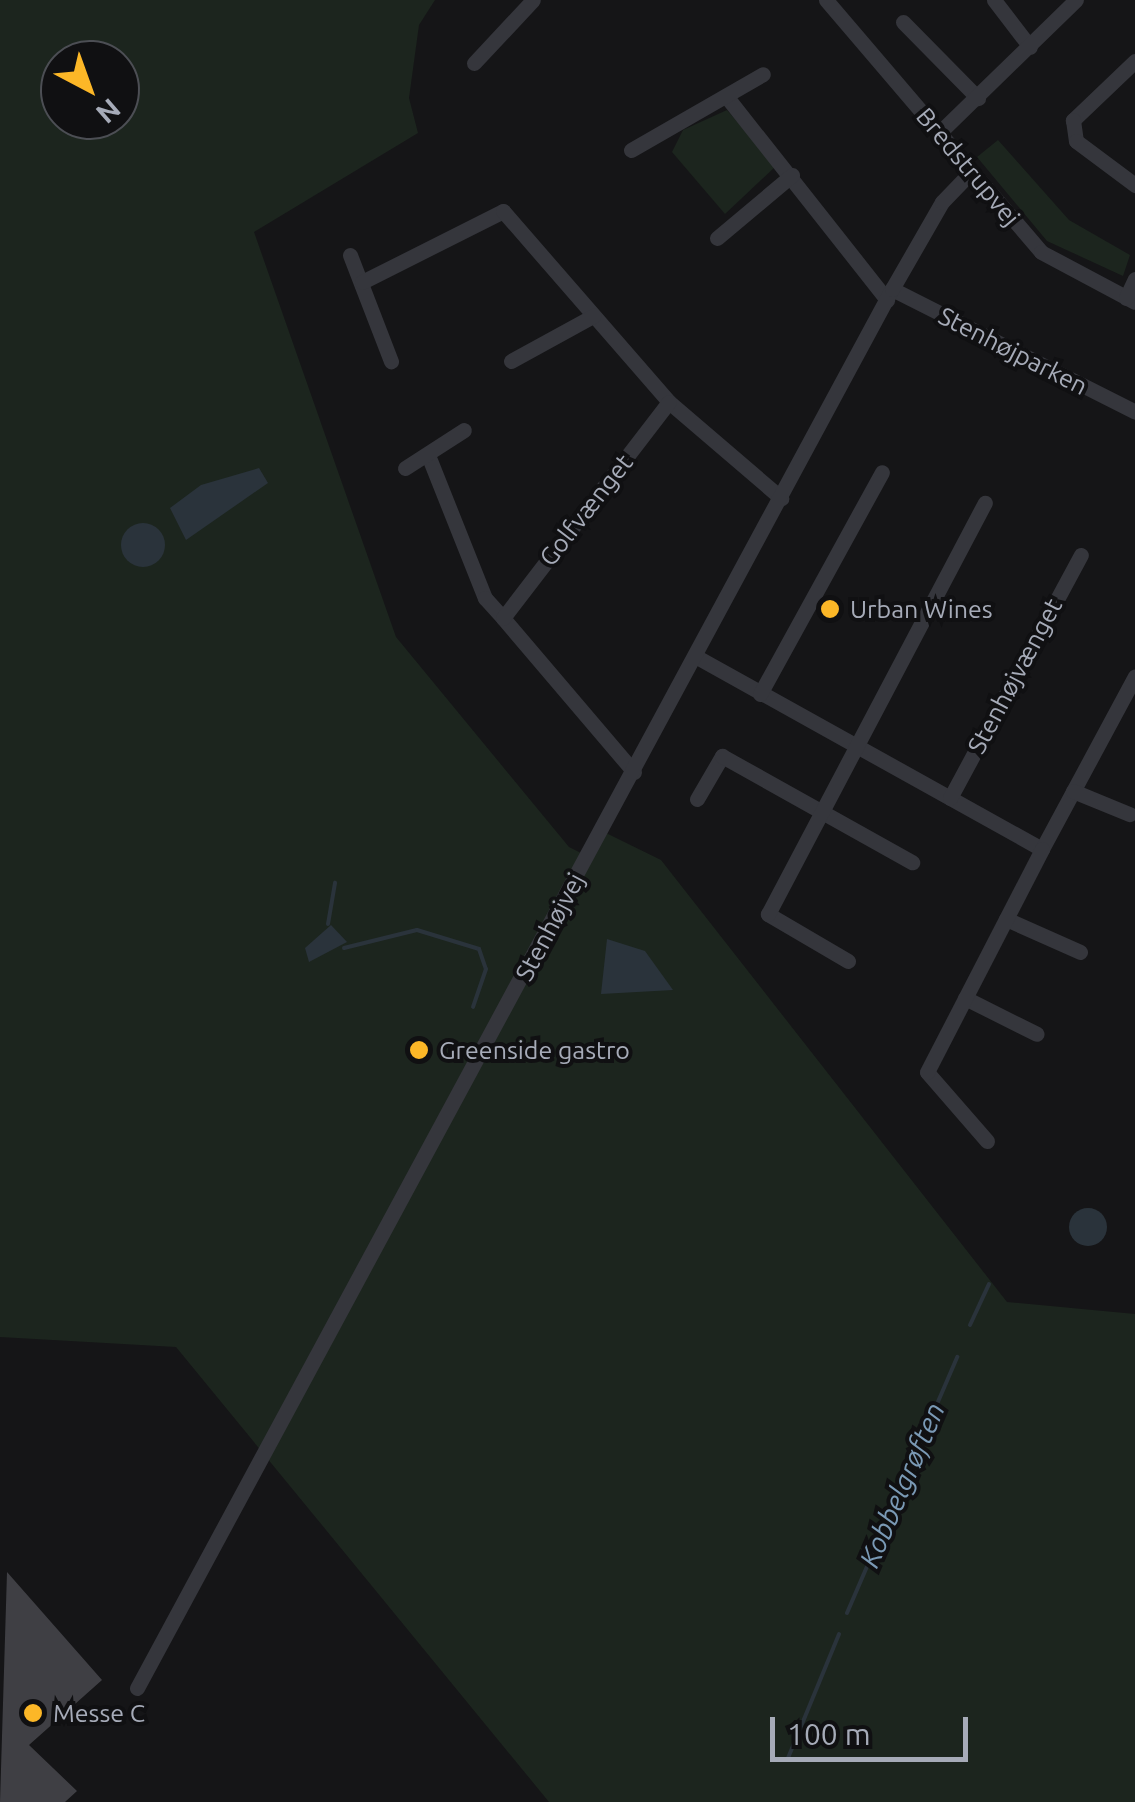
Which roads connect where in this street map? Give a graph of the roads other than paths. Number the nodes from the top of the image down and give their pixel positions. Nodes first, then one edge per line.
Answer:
1 (533, 0) edge
2 (826, 0) edge
3 (994, 0) edge
4 (1076, 0) edge
5 (903, 22) dead end
6 (1030, 46) junction
7 (1135, 60) edge
8 (474, 63) dead end
9 (763, 74) dead end
10 (726, 96) junction
11 (978, 98) junction
12 (939, 133) junction
13 (632, 150) dead end
14 (971, 172) junction
15 (792, 175) junction
16 (1135, 185) edge
17 (717, 238) dead end
18 (350, 255) dead end
19 (1135, 279) edge
20 (362, 282) junction
21 (889, 294) junction
22 (1130, 300) edge
23 (592, 316) junction
24 (391, 361) dead end
25 (510, 361) dead end
26 (669, 402) junction
27 (1135, 412) edge
28 (464, 430) dead end
29 (428, 455) junction
30 (406, 468) dead end
31 (882, 472) dead end
32 (781, 498) junction
33 (985, 504) dead end
34 (1080, 554) dead end
35 (503, 618) junction
36 (695, 656) junction
37 (1135, 676) edge
38 (760, 694) junction
39 (1129, 704) edge
40 (854, 745) junction
41 (634, 772) junction
42 (1073, 791) junction
43 (950, 798) junction
44 (697, 799) dead end
45 (820, 812) junction
46 (1129, 814) dead end
47 (1042, 849) junction
48 (912, 862) dead end
49 (1006, 919) junction
50 (1080, 952) dead end
51 (848, 961) dead end
52 (965, 998) junction
53 (1037, 1034) dead end
54 (986, 1142) dead end
55 (137, 1688) dead end

1 - 8 street
2 - 12 street, Bredstrupvej
3 - 6 street
4 - 6 street
5 - 11 street
6 - 11 street
7 - 16 street
9 - 10 street
10 - 13 street
10 - 15 street
11 - 12 street
12 - 14 street, Bredstrupvej
14 - 21 street, Stenhøjvej
14 - 22 street, Bredstrupvej
15 - 17 street
15 - 21 street
18 - 20 street
19 - 22 street
20 - 23 street
20 - 24 street
21 - 27 street, Stenhøjparken
21 - 32 street, Stenhøjvej
23 - 25 street
23 - 26 street
26 - 32 street
26 - 35 street, Golfvænget
28 - 29 street
29 - 30 street
29 - 35 street
31 - 38 street
32 - 36 street, Stenhøjvej
33 - 40 street
34 - 43 street, Stenhøjvænget
35 - 41 street
36 - 38 street
36 - 41 street, Stenhøjvej
37 - 39 street
38 - 40 street
39 - 42 street
40 - 43 street
40 - 45 street
41 - 55 street, Stenhøjvej
42 - 46 street
42 - 47 street
43 - 47 street
44 - 45 street
45 - 48 street
45 - 51 street
47 - 49 street
49 - 50 street
49 - 52 street
52 - 53 street
52 - 54 street

